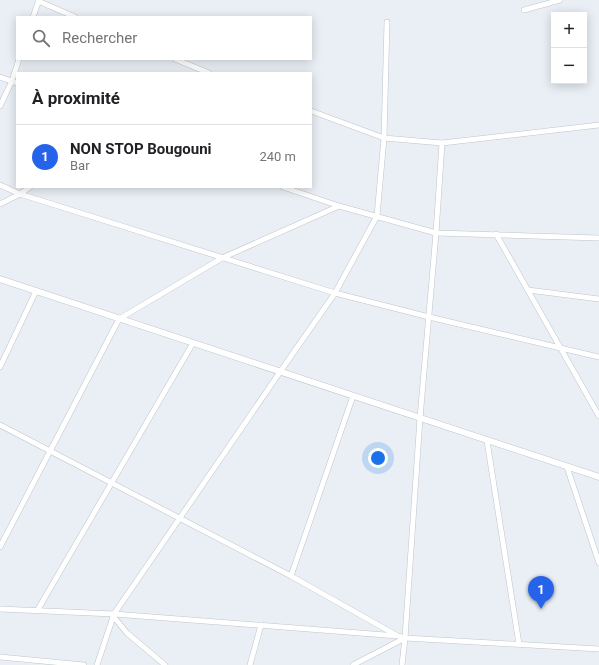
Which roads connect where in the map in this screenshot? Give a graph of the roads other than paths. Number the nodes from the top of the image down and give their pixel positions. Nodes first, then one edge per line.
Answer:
1 (560, 0) edge
2 (39, 1) edge
3 (524, 10) dead end
4 (33, 16) edge
5 (73, 16) edge
6 (387, 22) dead end
7 (19, 60) edge
8 (177, 60) edge
9 (17, 72) edge
10 (199, 72) edge
11 (0, 77) edge
12 (15, 82) edge
13 (0, 106) edge
14 (312, 111) edge
15 (599, 126) edge
16 (384, 138) junction
17 (442, 142) junction
18 (0, 185) edge
19 (29, 188) edge
20 (286, 188) edge
21 (20, 194) junction
22 (0, 204) edge
23 (339, 206) junction
24 (377, 216) junction
25 (436, 233) junction
26 (496, 234) junction
27 (599, 238) edge
28 (222, 258) junction
29 (0, 279) edge
30 (528, 290) junction
31 (36, 291) junction
32 (336, 293) junction
33 (599, 299) edge
34 (429, 317) junction
35 (118, 319) junction
36 (193, 343) junction
37 (561, 349) junction
38 (599, 357) edge
39 (0, 367) edge
40 (280, 372) junction
41 (353, 396) junction
42 (599, 416) edge
43 (420, 418) junction
44 (0, 425) edge
45 (487, 441) junction
46 (50, 451) junction
47 (567, 467) junction
48 (599, 478) edge
49 (111, 482) junction
50 (179, 518) junction
51 (0, 547) edge
52 (599, 562) edge
53 (291, 576) junction
54 (0, 609) edge
55 (37, 611) junction
56 (113, 615) junction
57 (261, 625) junction
58 (398, 636) junction
59 (405, 638) junction
60 (519, 644) junction
61 (599, 649) edge
62 (0, 657) edge
63 (84, 665) edge
64 (97, 665) edge
65 (166, 665) edge
66 (250, 665) edge
67 (353, 665) edge
68 (402, 665) edge

1 - 3 street
2 - 4 street
2 - 5 street
6 - 16 street
7 - 9 street
8 - 10 street
11 - 12 street
12 - 13 street
14 - 16 street
15 - 17 street
16 - 17 street
16 - 24 street
17 - 25 street
18 - 21 street
19 - 21 street
20 - 23 street
21 - 22 street
21 - 28 street
23 - 24 street
23 - 28 street
24 - 25 street
24 - 32 street
25 - 26 street
25 - 34 street
26 - 27 street
26 - 30 street
28 - 32 street
28 - 35 street
29 - 31 street
30 - 33 street
30 - 37 street
31 - 35 street
31 - 39 street
32 - 34 street
32 - 40 street
34 - 37 street
34 - 43 street
35 - 36 street
35 - 46 street
36 - 40 street
36 - 49 street
37 - 38 street
37 - 42 street
40 - 41 street
40 - 50 street
41 - 43 street
41 - 53 street
43 - 45 street
43 - 59 street
44 - 46 street
45 - 47 street
45 - 60 street
46 - 49 street
46 - 51 street
47 - 48 street
47 - 52 street
49 - 50 street
49 - 55 street
50 - 53 street
50 - 56 street
53 - 58 street
54 - 55 street
55 - 56 street
56 - 57 street
56 - 64 street
56 - 65 street
57 - 58 street
57 - 66 street
58 - 59 street
59 - 60 street
59 - 67 street
59 - 68 street
60 - 61 street
62 - 63 street

